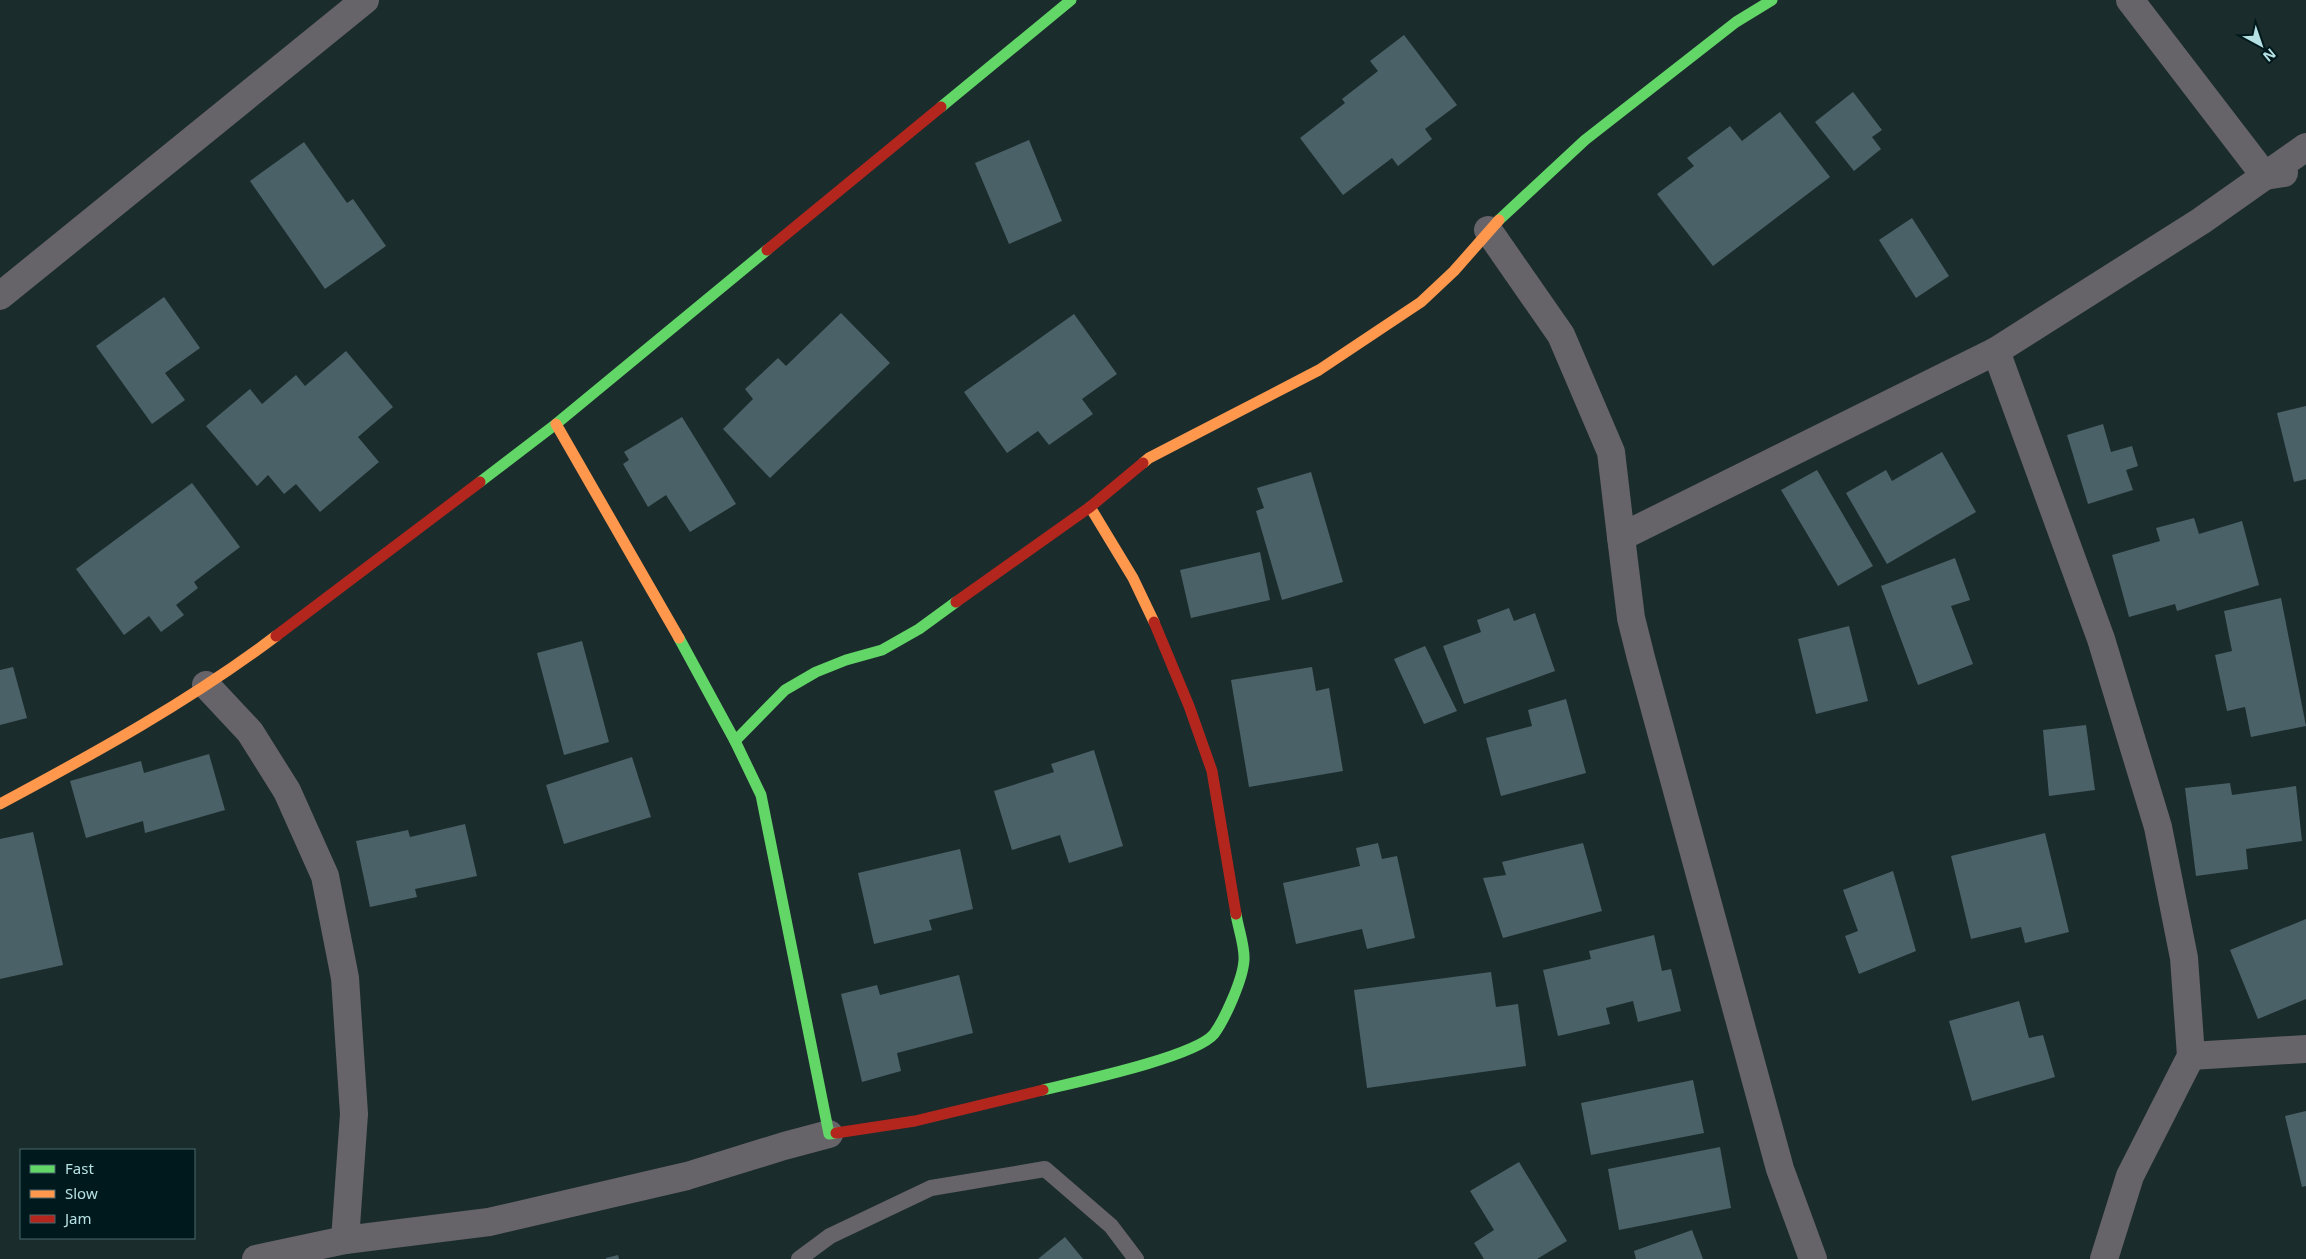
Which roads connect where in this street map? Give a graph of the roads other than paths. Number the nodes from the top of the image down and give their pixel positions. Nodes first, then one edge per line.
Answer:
1 (365, 0) edge
2 (1071, 0) edge
3 (1772, 0) edge
4 (2130, 0) edge
5 (2306, 147) edge
6 (2306, 170) edge
7 (2265, 176) junction
8 (1488, 230) junction
9 (0, 296) edge
10 (1996, 351) junction
11 (556, 424) junction
12 (1090, 507) junction
13 (1621, 537) junction
14 (206, 685) junction
15 (735, 741) junction
16 (0, 804) edge
17 (2306, 1049) edge
18 (2191, 1056) junction
19 (828, 1134) junction
20 (345, 1240) junction
21 (256, 1259) edge
22 (800, 1259) edge
23 (1136, 1259) edge
24 (1814, 1259) edge
25 (2104, 1259) edge

1 - 9 street
2 - 11 street
3 - 8 street
4 - 7 street
5 - 7 street
6 - 7 street
7 - 10 street
8 - 12 street
8 - 13 street
10 - 13 street
10 - 18 street
11 - 14 street
11 - 15 street
12 - 15 street
12 - 19 street
13 - 24 street
14 - 16 street
14 - 20 street
15 - 19 street
17 - 18 street
18 - 25 street
19 - 20 street
20 - 21 street
22 - 23 lane

